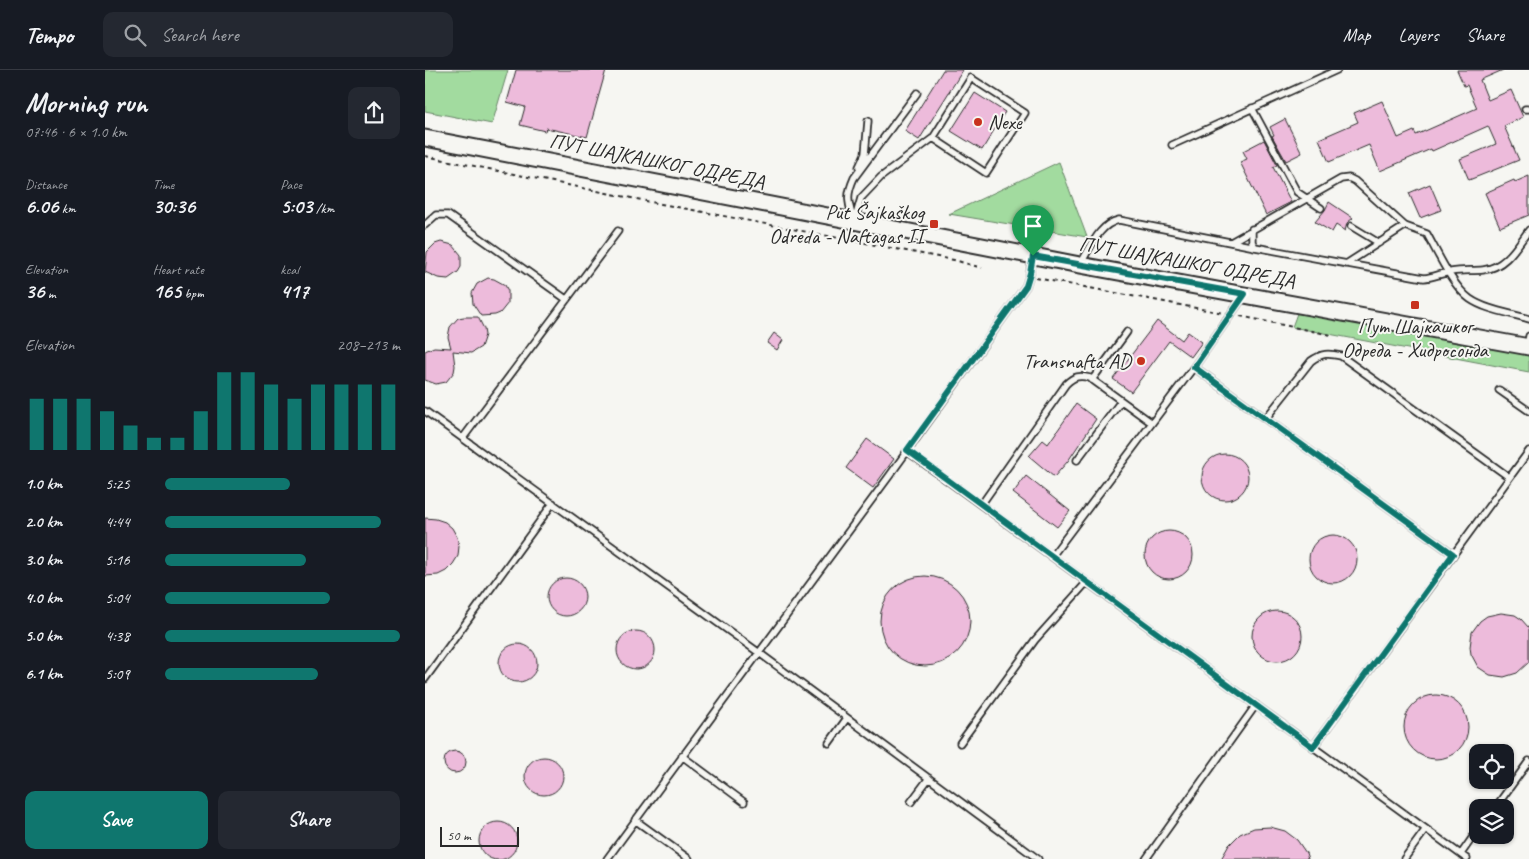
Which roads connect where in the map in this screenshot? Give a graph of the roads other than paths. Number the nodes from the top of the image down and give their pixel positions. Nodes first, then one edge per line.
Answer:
1 (1337, 70) edge
2 (917, 93) dead end
3 (1252, 108) junction
4 (868, 121) dead end
5 (425, 138) edge
6 (933, 138) junction
7 (1172, 145) dead end
8 (853, 178) junction
9 (1306, 199) junction
10 (1321, 208) dead end
11 (854, 221) junction
12 (425, 225) edge
13 (1351, 226) dead end
14 (1405, 226) junction
15 (1252, 229) junction
16 (1529, 230) edge
17 (617, 231) dead end
18 (1231, 242) junction
19 (1379, 243) junction
20 (1255, 247) junction
21 (1033, 256) junction
22 (1346, 264) junction
23 (1080, 265) junction
24 (1449, 272) junction
25 (1245, 294) junction
26 (566, 299) junction
27 (1529, 319) edge
28 (1127, 332) dead end
29 (1528, 343) edge
30 (1194, 367) junction
31 (1092, 380) junction
32 (1499, 390) dead end
33 (1121, 401) junction
34 (425, 411) edge
35 (1529, 411) edge
36 (1266, 418) junction
37 (1152, 423) junction
38 (463, 438) junction
39 (907, 450) junction
40 (1529, 451) edge
41 (1077, 460) dead end
42 (1509, 478) junction
43 (553, 503) junction
44 (981, 505) junction
45 (1453, 554) junction
46 (1052, 556) junction
47 (1087, 582) junction
48 (758, 652) junction
49 (425, 678) edge
50 (1256, 705) junction
51 (847, 718) junction
52 (829, 743) dead end
53 (960, 743) dead end
54 (1313, 747) junction
55 (682, 756) junction
56 (1529, 761) edge
57 (929, 778) junction
58 (1502, 799) edge
59 (744, 802) dead end
60 (911, 802) dead end
61 (635, 820) junction
62 (1426, 829) junction
63 (1469, 842) edge
64 (1461, 854) junction
65 (607, 859) edge
66 (689, 859) edge
67 (1038, 859) edge
68 (1146, 859) edge
69 (1404, 859) edge
70 (1467, 859) edge

1 - 3 lane
2 - 8 lane
3 - 7 lane
3 - 9 lane
4 - 8 lane
5 - 11 street, ПУТ ШАЈКАШКОГ ОДРЕДА
6 - 6 lane
6 - 11 lane
8 - 11 lane
9 - 10 lane
9 - 14 lane
9 - 15 lane
11 - 21 street, ПУТ ШАЈКАШКОГ ОДРЕДА
12 - 26 lane
13 - 19 lane
14 - 19 lane
14 - 24 lane
15 - 18 lane
15 - 20 lane
16 - 24 lane
17 - 26 lane
18 - 20 lane
18 - 23 lane
19 - 22 lane
20 - 22 lane
21 - 23 street, ПУТ ШАЈКАШКОГ ОДРЕДА
21 - 39 lane
22 - 24 lane
23 - 25 street, ПУТ ШАЈКАШКОГ ОДРЕДА
24 - 27 lane
25 - 29 street, ПУТ ШАЈКАШКОГ ОДРЕДА
25 - 30 lane
26 - 38 lane
28 - 31 lane
30 - 36 lane
30 - 37 lane
31 - 33 lane
31 - 44 lane
32 - 35 lane
33 - 37 lane
33 - 41 lane
34 - 38 lane
36 - 42 lane
36 - 45 lane
37 - 46 lane
38 - 43 lane
39 - 44 lane
39 - 48 lane
40 - 42 lane
42 - 45 lane
43 - 48 lane
43 - 49 lane
44 - 46 lane
45 - 54 lane
46 - 47 lane
47 - 50 lane
47 - 53 lane
48 - 51 lane
48 - 55 lane
50 - 54 lane
50 - 68 lane
51 - 52 lane
51 - 57 lane
54 - 62 lane
55 - 59 lane
55 - 61 lane
56 - 58 lane
57 - 60 lane
57 - 67 lane
61 - 65 lane
61 - 66 lane
62 - 64 lane
62 - 69 lane
63 - 64 lane
64 - 70 lane

